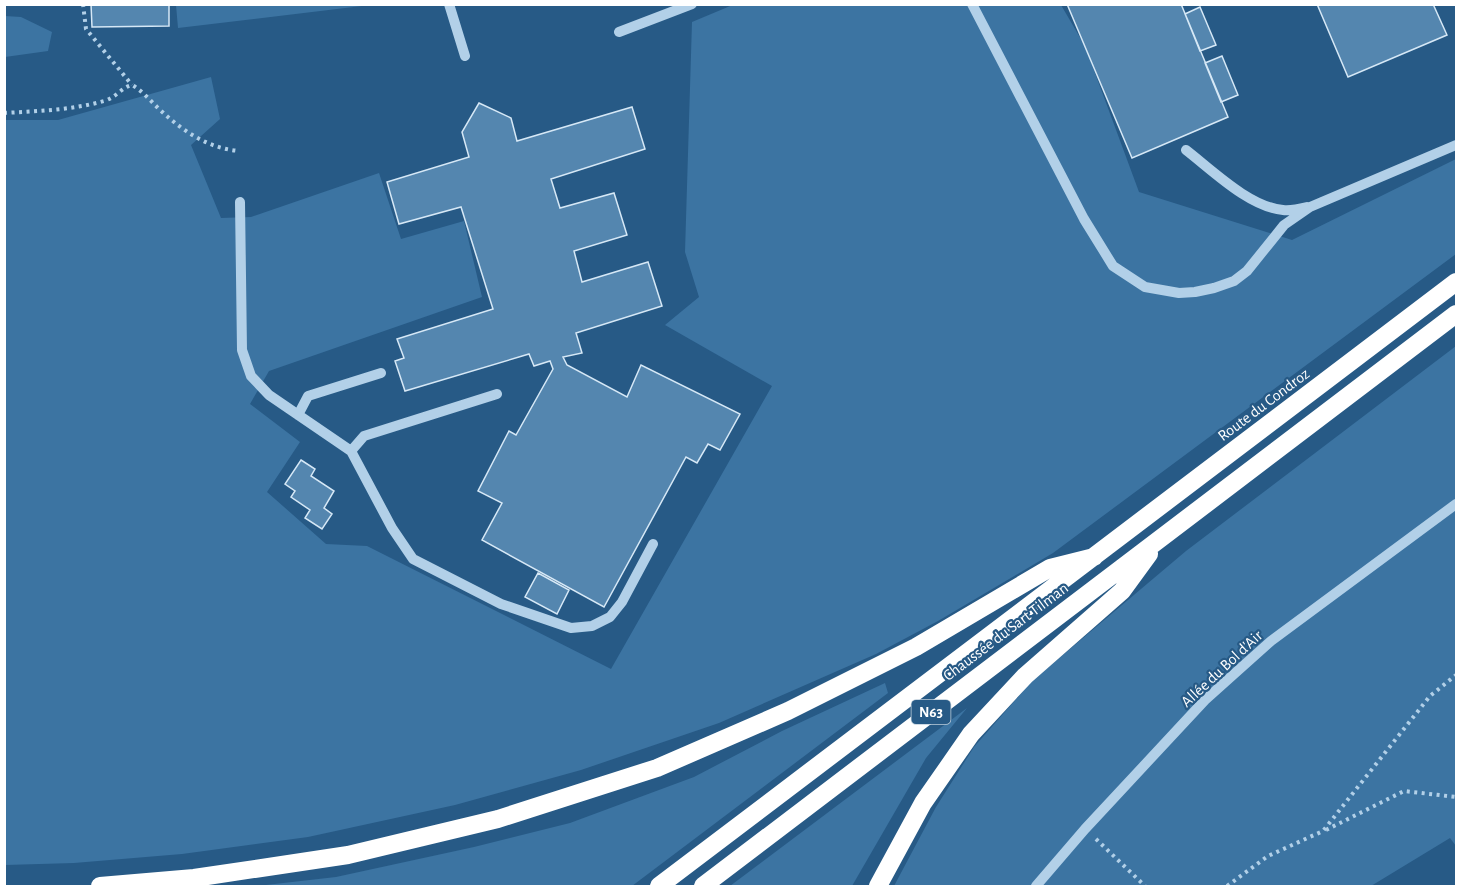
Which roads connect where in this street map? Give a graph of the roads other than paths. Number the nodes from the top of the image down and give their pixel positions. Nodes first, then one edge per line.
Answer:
1 (448, 4) edge
2 (692, 4) edge
3 (972, 4) edge
4 (619, 32) dead end
5 (465, 56) dead end
6 (1456, 144) edge
7 (1186, 150) dead end
8 (240, 202) dead end
9 (1310, 207) junction
10 (1456, 282) edge
11 (1456, 314) edge
12 (381, 373) dead end
13 (497, 394) dead end
14 (298, 415) junction
15 (351, 451) junction
16 (1456, 504) edge
17 (1160, 538) junction
18 (653, 544) dead end
19 (1094, 557) junction
20 (100, 886) edge
21 (659, 886) edge
22 (704, 886) edge
23 (878, 886) edge
24 (1036, 886) edge

1 - 5 street
2 - 4 street
3 - 9 street
6 - 9 street
7 - 9 street
8 - 14 street
10 - 19 highway, Route du Condroz / N63
11 - 17 highway, N63
12 - 14 street
13 - 15 street
14 - 15 street
15 - 18 street
16 - 24 street, Allée du Bol d'Air
17 - 22 highway, Chaussée du Sart Tilman / N63
17 - 23 highway
19 - 20 highway
19 - 21 highway, Chaussée du Sart Tilman / N63

